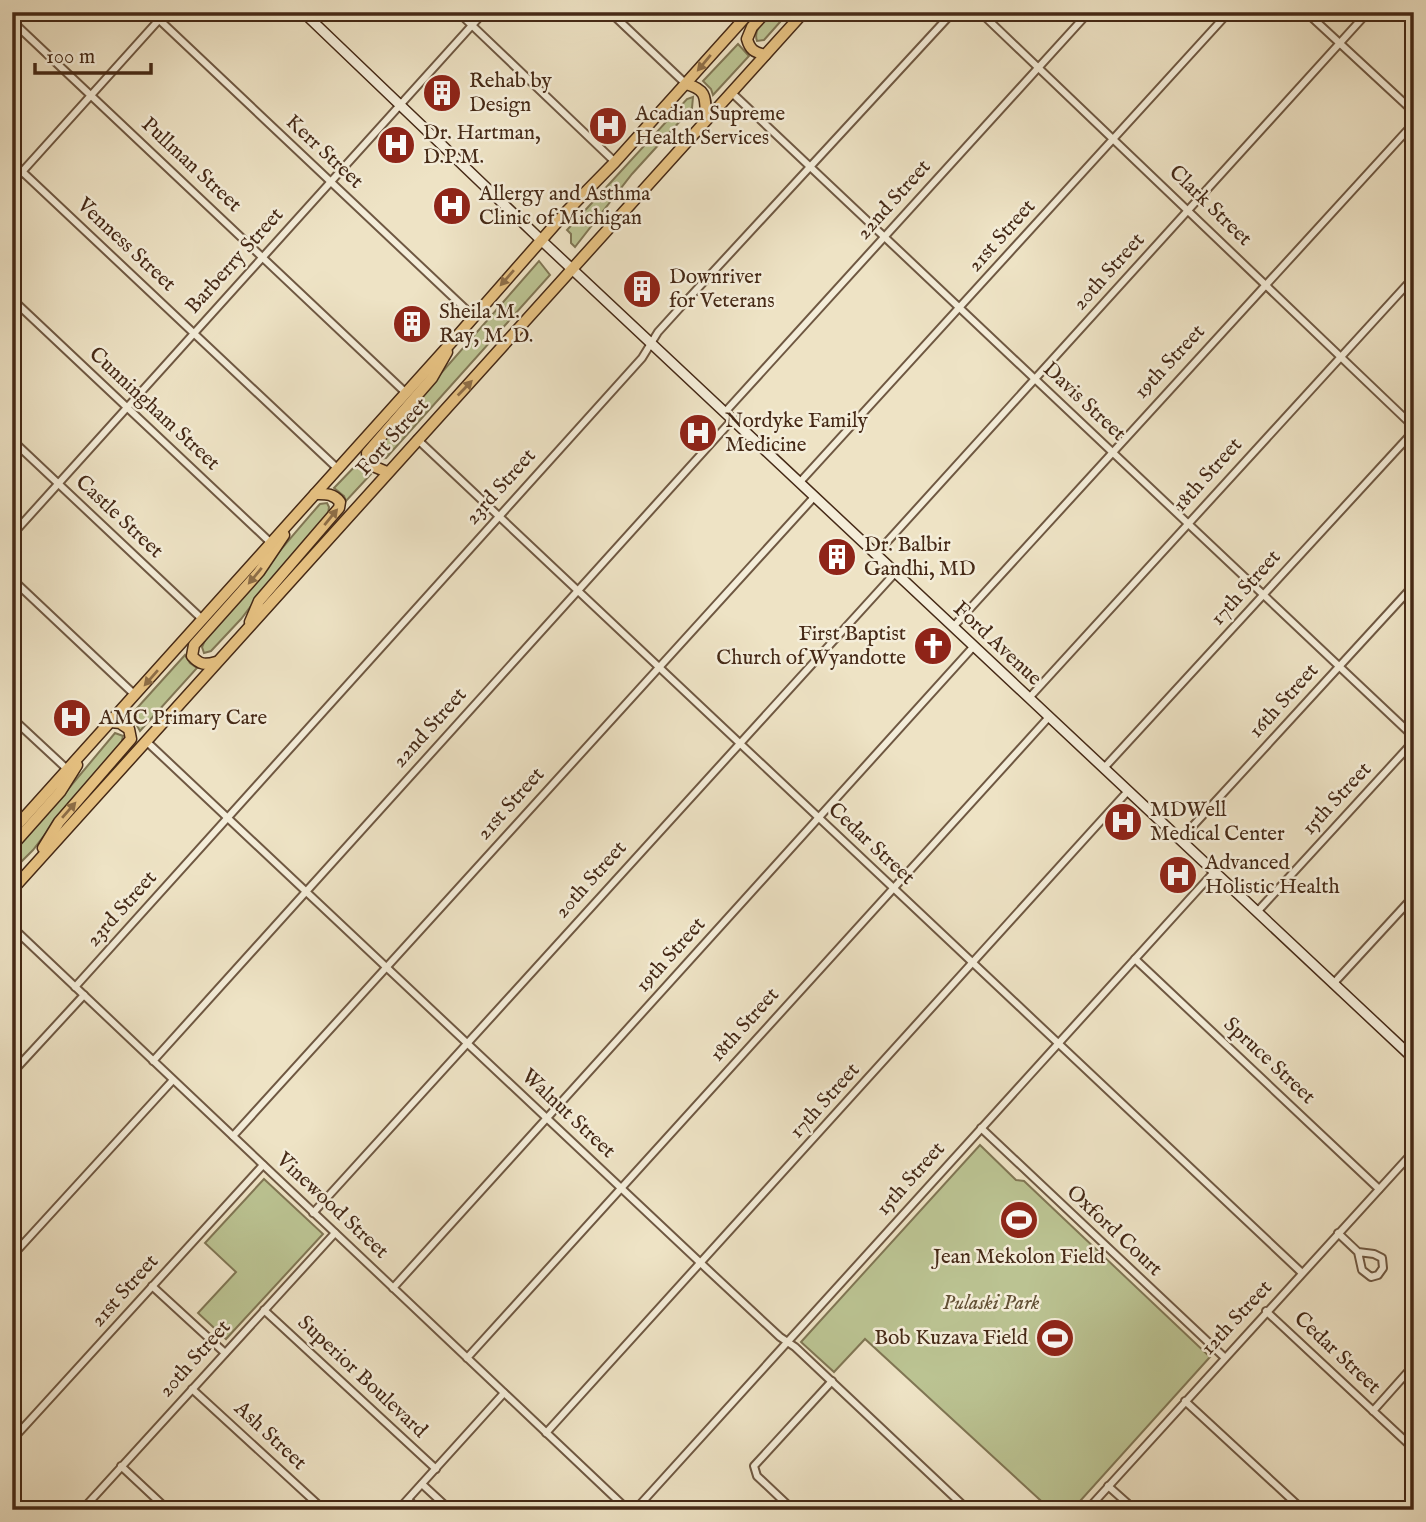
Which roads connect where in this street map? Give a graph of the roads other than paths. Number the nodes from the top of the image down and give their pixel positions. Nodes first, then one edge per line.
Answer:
1 (151, 12) edge
2 (166, 12) edge
3 (303, 12) edge
4 (458, 12) edge
5 (484, 12) edge
6 (610, 12) edge
7 (750, 12) edge
8 (766, 12) edge
9 (804, 12) edge
10 (953, 12) edge
11 (980, 12) edge
12 (1089, 12) edge
13 (1229, 12) edge
14 (1306, 12) edge
15 (1368, 12) edge
16 (159, 20) junction
17 (12, 21) edge
18 (471, 26) junction
19 (1340, 43) junction
20 (765, 55) junction
21 (1039, 67) junction
22 (686, 83) junction
23 (730, 92) junction
24 (91, 96) junction
25 (400, 103) junction
26 (1414, 112) edge
27 (706, 119) junction
28 (1414, 123) edge
29 (1114, 139) junction
30 (12, 162) edge
31 (615, 162) junction
32 (809, 167) junction
33 (23, 171) junction
34 (330, 181) junction
35 (12, 183) edge
36 (1188, 211) junction
37 (884, 238) junction
38 (541, 240) junction
39 (263, 257) junction
40 (572, 267) junction
41 (1414, 277) edge
42 (1265, 284) junction
43 (12, 299) edge
44 (960, 309) junction
45 (474, 317) junction
46 (194, 333) junction
47 (452, 342) junction
48 (652, 343) junction
49 (1341, 356) junction
50 (1034, 379) junction
51 (406, 393) junction
52 (126, 407) junction
53 (729, 415) junction
54 (1414, 429) edge
55 (416, 439) junction
56 (12, 440) edge
57 (1112, 452) junction
58 (338, 469) junction
59 (387, 472) junction
60 (800, 482) junction
61 (58, 483) junction
62 (315, 494) junction
63 (815, 496) junction
64 (498, 516) junction
65 (292, 519) junction
66 (1187, 524) junction
67 (12, 535) edge
68 (271, 543) junction
69 (876, 554) junction
70 (896, 572) junction
71 (12, 579) edge
72 (1414, 585) edge
73 (577, 591) junction
74 (1263, 595) junction
75 (202, 619) junction
76 (954, 626) junction
77 (247, 629) junction
78 (974, 646) junction
79 (217, 662) junction
80 (1339, 667) junction
81 (658, 668) junction
82 (135, 695) junction
83 (1029, 698) junction
84 (1049, 717) junction
85 (12, 718) edge
86 (111, 722) junction
87 (1414, 739) edge
88 (146, 741) junction
89 (739, 744) junction
90 (83, 752) junction
91 (1104, 768) junction
92 (68, 770) junction
93 (1128, 792) junction
94 (227, 818) junction
95 (818, 818) junction
96 (12, 831) edge
97 (1180, 840) junction
98 (12, 846) edge
99 (32, 866) junction
100 (1214, 872) junction
101 (15, 885) edge
102 (893, 889) junction
103 (306, 892) junction
104 (1414, 896) edge
105 (1257, 912) junction
106 (12, 927) edge
107 (1135, 959) junction
108 (973, 964) junction
109 (386, 967) junction
110 (1333, 984) junction
111 (75, 987) junction
112 (84, 995) junction
113 (1060, 1042) junction
114 (467, 1044) junction
115 (1412, 1055) edge
116 (153, 1061) junction
117 (12, 1073) edge
118 (173, 1080) junction
119 (546, 1118) junction
120 (981, 1128) junction
121 (233, 1136) junction
122 (1414, 1151) edge
123 (263, 1165) junction
124 (621, 1189) junction
125 (1378, 1189) junction
126 (313, 1213) junction
127 (335, 1233) junction
128 (1338, 1233) junction
129 (1359, 1252) junction
130 (12, 1256) edge
131 (701, 1263) junction
132 (1303, 1273) junction
133 (152, 1286) junction
134 (393, 1288) junction
135 (264, 1310) junction
136 (1266, 1311) junction
137 (788, 1342) junction
138 (225, 1353) junction
139 (1224, 1357) junction
140 (467, 1358) junction
141 (1414, 1366) edge
142 (832, 1381) junction
143 (192, 1389) junction
144 (504, 1393) junction
145 (1185, 1401) junction
146 (1373, 1410) junction
147 (547, 1433) junction
148 (12, 1440) edge
149 (1414, 1449) edge
150 (121, 1466) junction
151 (436, 1469) junction
152 (422, 1484) junction
153 (1108, 1486) junction
154 (408, 1500) junction
155 (82, 1510) edge
156 (168, 1510) edge
157 (324, 1510) edge
158 (398, 1510) edge
159 (419, 1510) edge
160 (450, 1510) edge
161 (628, 1510) edge
162 (635, 1510) edge
163 (793, 1510) edge
164 (968, 1510) edge
165 (1087, 1510) edge
166 (1135, 1510) edge
167 (1303, 1510) edge

1 - 16 street, Kerr Street
2 - 16 street
3 - 25 main road, Ford Avenue
4 - 18 street
5 - 18 street, Barberry Street
6 - 22 street
7 -> 22 main road, Fort Street
8 - 20 main road
9 - 20 main road, Fort Street
10 - 32 street, 23rd Street
11 - 21 street, Clark Street
12 - 21 street, 22nd Street
13 - 29 street, 21st Street
14 - 19 street
15 - 19 street, 20th Street
16 - 24 street
16 - 34 street, Kerr Street
17 - 24 street, Pullman Street
18 - 25 street, Barberry Street
18 - 31 street
19 - 26 street
19 - 36 street, 20th Street
20 - 23 main road, Fort Street
21 - 29 street, Clark Street
21 - 37 street, 22nd Street
22 - 27 main road
22 - 31 main road, Fort Street
23 - 27 main road, Fort Street
23 - 32 street, Davis Street
24 - 33 street
24 - 39 street, Pullman Street
25 - 34 street, Barberry Street
25 - 38 main road, Ford Avenue
27 - 40 main road, Fort Street
28 - 42 street, 19th Street
29 - 36 street, Clark Street
29 - 44 street, 21st Street
30 - 33 street, Venness Street
31 - 38 main road, Fort Street
32 - 37 street, Davis Street
32 - 48 street, 23rd Street
33 - 35 street
33 - 46 street, Venness Street
34 - 39 street, Barberry Street
34 - 45 street, Kerr Street
36 - 42 street, Clark Street
36 - 50 street, 20th Street
37 - 44 street, Davis Street
37 - 53 street, 22nd Street
38 - 40 main road, Ford Avenue
38 -> 45 main road, Fort Street
39 - 46 street, Barberry Street
39 - 51 street, Pullman Street
40 - 48 main road, Ford Avenue
55 -> 40 main road, Fort Street
41 - 49 street, 18th Street
42 - 49 street, Clark Street
42 - 57 street, 19th Street
43 - 52 street, Cunningham Street
44 - 50 street, Davis Street
44 - 60 street, 21st Street
45 - 47 main road, Fort Street
46 - 52 street, Barberry Street
46 - 58 street, Venness Street
47 - 51 main road, Fort Street
47 - 59 main road
48 - 53 main road, Ford Avenue
48 - 64 street, 23rd Street
49 - 54 street, Clark Street
49 - 66 street, 18th Street
50 - 57 street, Davis Street
50 - 69 street, 20th Street
51 - 58 main road, Fort Street
52 - 61 street, Barberry Street
52 - 68 street, Cunningham Street
53 - 60 main road, Ford Avenue
53 - 73 street, 22nd Street
54 - 74 street, 17th Street
55 - 59 main road, Fort Street
55 - 64 street, Cedar Street
56 - 61 street, Castle Street
57 - 66 street, Davis Street
57 - 76 street, 19th Street
58 - 62 main road, Fort Street
59 - 77 main road, Fort Street
60 - 63 main road, Ford Avenue
61 - 67 street, Barberry Street
61 - 75 street, Castle Street
62 - 65 main road, Fort Street
77 -> 62 main road
63 - 69 main road, Ford Avenue
63 - 81 street, 21st Street
64 - 73 street, Cedar Street
64 - 94 street, 23rd Street
65 - 68 main road, Fort Street
65 -> 79 main road
66 - 74 street, Davis Street
66 - 83 street, 18th Street
68 - 75 main road, Fort Street
69 - 70 main road, Ford Avenue
70 - 76 main road, Ford Avenue
70 - 89 street, 20th Street
71 - 82 street
72 - 80 street, 16th Street
73 - 81 street, Cedar Street
73 - 103 street, 22nd Street
74 - 80 street, Davis Street
74 - 91 street, 17th Street
75 -> 82 main road, Fort Street
76 - 78 main road, Ford Avenue
77 - 79 main road, Fort Street
78 - 83 main road, Ford Avenue
78 - 95 street, 19th Street
79 - 88 main road, Fort Street
80 - 87 street, Davis Street
80 - 97 street, 16th Street
81 - 89 street, Cedar Street
81 - 109 street, 21st Street
82 - 86 main road, Fort Street
83 - 84 main road, Ford Avenue
84 - 91 main road, Ford Avenue
84 - 102 street, 18th Street
85 - 92 street
86 - 90 main road, Fort Street
99 -> 86 main road
87 - 105 street, 15th Street
88 - 94 street, Walnut Street
88 - 99 main road, Fort Street
89 - 95 street, Cedar Street
89 - 114 street, 20th Street
90 - 92 main road, Fort Street
90 - 98 main road
91 - 93 main road, Ford Avenue
92 - 96 main road, Fort Street
93 - 97 main road, Ford Avenue
93 - 108 street, 17th Street
94 - 103 street, Walnut Street
94 - 111 street, 23rd Street
95 - 102 street, Cedar Street
95 - 119 street, 19th Street
97 - 100 main road, Ford Avenue
99 - 101 main road, Fort Street
100 - 105 main road, Ford Avenue
100 - 107 street, 15th Street
102 - 108 street, Cedar Street
102 - 124 street, 18th Street
103 - 109 street, Walnut Street
103 - 116 street, 22nd Street
104 - 110 street
105 - 110 main road, Ford Avenue
106 - 111 street, Vinewood Street
107 - 113 street, 15th Street
107 - 125 street, Spruce Street
108 - 113 street, Cedar Street
108 - 131 street, 17th Street
109 - 114 street, Walnut Street
109 - 121 street, 21st Street
110 - 115 main road, Ford Avenue
111 - 112 street, Vinewood Street
112 - 116 street, Vinewood Street
112 - 117 street
113 - 120 street, 15th Street
113 - 132 street, Cedar Street
114 - 119 street, Walnut Street
114 - 126 street, 20th Street
116 - 118 street, Vinewood Street
118 - 121 street, Vinewood Street
118 - 130 street
119 - 124 street, Walnut Street
119 - 134 street, 19th Street
120 - 137 street, 15th Street
120 - 139 street, Oxford Court
121 - 123 street, Vinewood Street
122 - 125 street, 12th Street
123 - 126 street, Vinewood Street
123 - 133 street, 21st Street
124 - 131 street, Walnut Street
124 - 140 street, 18th Street
125 - 128 street, 12th Street
126 - 127 street, Vinewood Street
127 - 134 street, Vinewood Street
127 - 135 street, 20th Street
128 - 129 street
128 - 132 street, 12th Street
129 - 129 street
131 - 137 street, Walnut Street
131 - 147 street, 17th Street
132 - 136 street, 12th Street
133 - 138 street
133 - 148 street, 21st Street
134 - 140 street, Vinewood Street
135 - 138 street, 20th Street
135 - 151 street, Superior Boulevard
136 - 139 street, 12th Street
136 - 146 street, Cedar Street
137 - 142 street, Walnut Street
137 - 162 street, 15th Street
138 - 143 street, 20th Street
139 - 145 street, 12th Street
140 - 144 street, Vinewood Street
141 - 146 street
142 - 163 street
142 - 164 street, Walnut Street
143 - 150 street, 20th Street
143 - 157 street, Ash Street
144 - 147 street, Vinewood Street
144 - 151 street
145 - 153 street, 12th Street
145 - 167 street
146 - 149 street, Cedar Street
147 - 161 street, Vinewood Street
150 - 155 street, 20th Street
150 - 156 street
151 - 152 street
152 - 154 street
152 - 160 street
153 - 165 street, 12th Street
153 - 166 street
154 - 158 street
154 - 159 street

